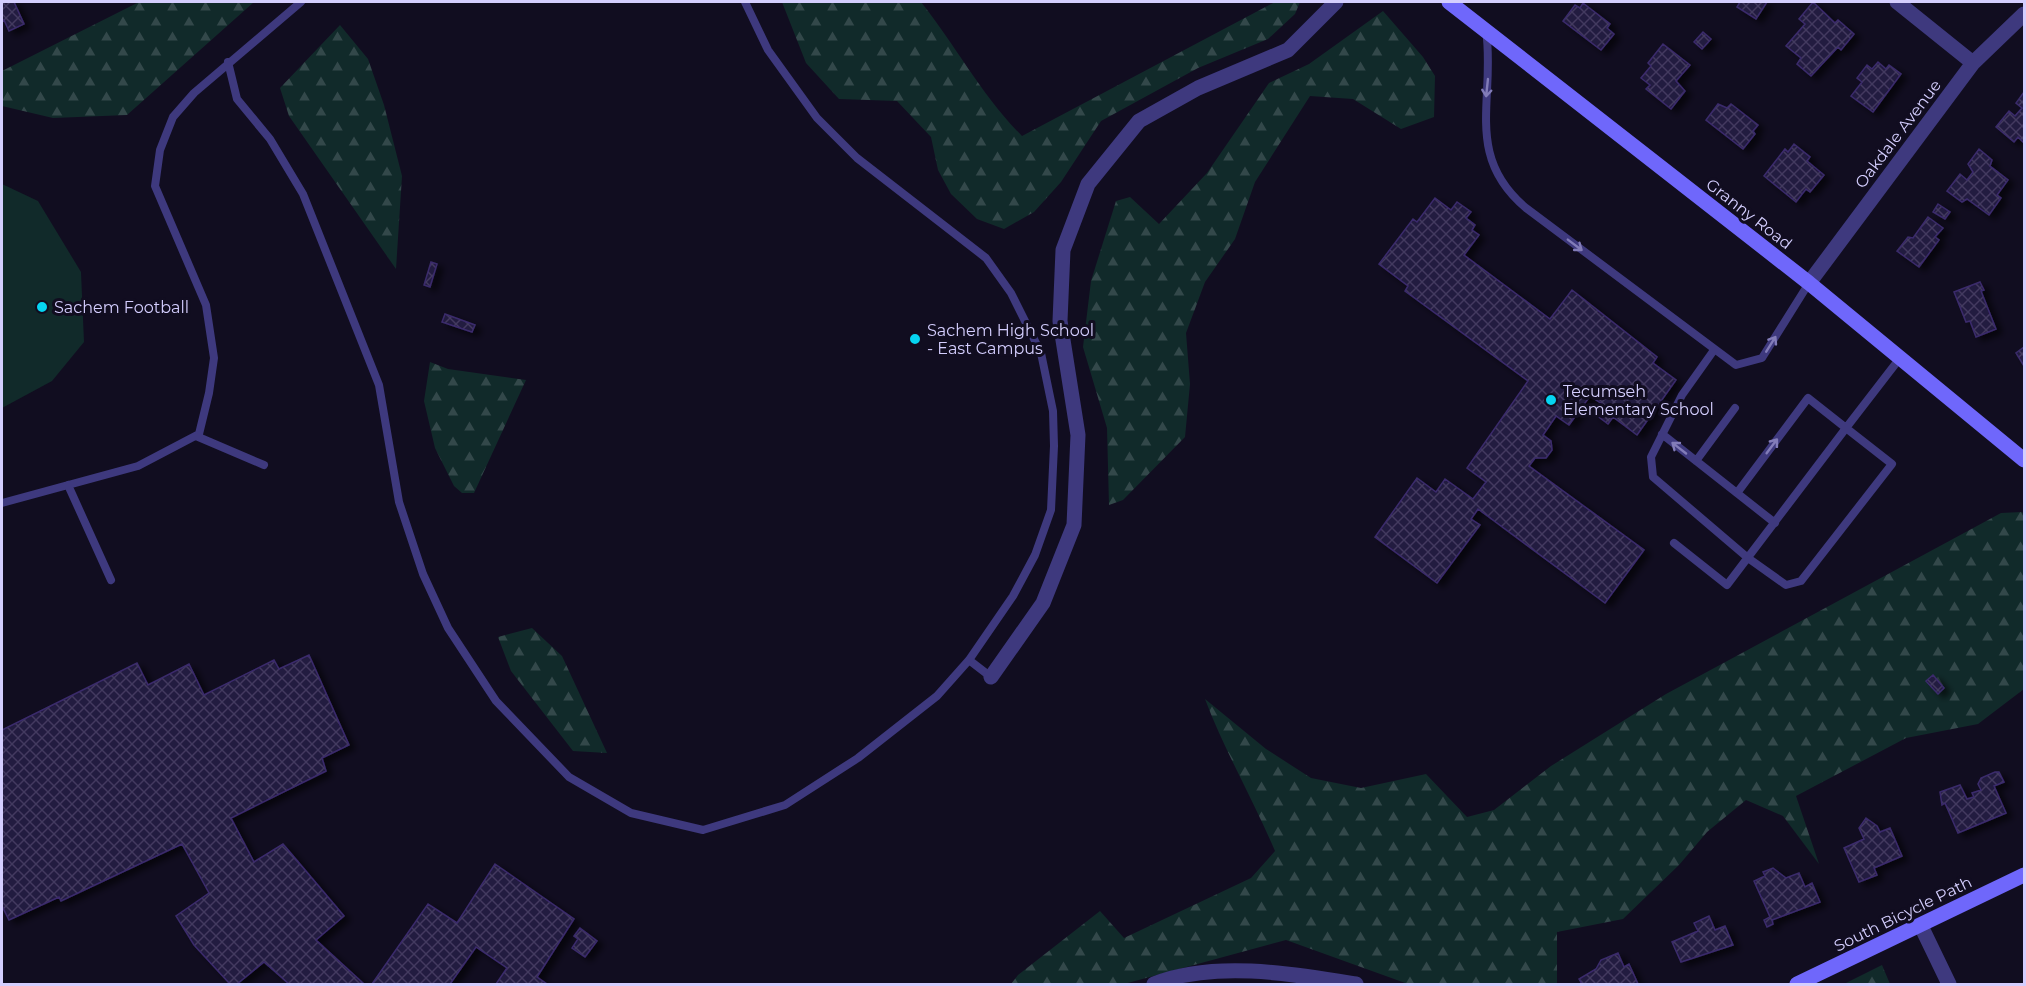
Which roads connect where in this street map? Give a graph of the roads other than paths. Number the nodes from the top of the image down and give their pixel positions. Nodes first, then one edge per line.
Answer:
1 (301, 2) edge
2 (745, 2) edge
3 (1336, 2) edge
4 (1449, 2) edge
5 (1897, 2) edge
6 (2025, 14) edge
7 (1486, 30) junction
8 (228, 62) junction
9 (1973, 63) junction
10 (1809, 283) junction
11 (1714, 350) junction
12 (1900, 358) junction
13 (1735, 408) dead end
14 (1846, 428) junction
15 (1662, 434) junction
16 (196, 436) junction
17 (2025, 460) edge
18 (1696, 461) junction
19 (264, 465) dead end
20 (68, 485) junction
21 (1737, 493) junction
22 (2, 503) edge
23 (1775, 523) junction
24 (1674, 543) dead end
25 (1748, 558) junction
26 (111, 580) dead end
27 (969, 660) junction
28 (991, 677) joint
29 (2025, 875) edge
30 (1921, 926) junction
31 (1154, 984) edge
32 (1356, 984) edge
33 (1797, 984) edge
34 (1949, 984) edge

1 - 8 lane
2 - 27 lane
3 - 28 street
4 - 7 street, Granny Road
5 - 9 street
6 - 9 street, Oakdale Avenue
7 - 10 street, Granny Road
7 -> 11 lane
8 - 16 lane
8 - 27 lane
9 - 10 street, Oakdale Avenue
11 -> 10 lane
10 - 12 street, Granny Road
11 - 15 lane
12 - 14 lane
12 - 17 street, Granny Road
13 - 18 lane
21 -> 14 lane
14 - 23 lane
14 - 25 lane
18 -> 15 lane
15 - 25 lane
16 - 19 lane
16 - 20 lane
18 - 21 lane
20 - 22 lane
20 - 26 lane
21 - 23 lane
23 - 25 lane
24 - 25 lane
27 - 28 lane
29 - 30 street, South Bicycle Path
30 - 33 street, South Bicycle Path
30 - 34 street
31 - 32 street

